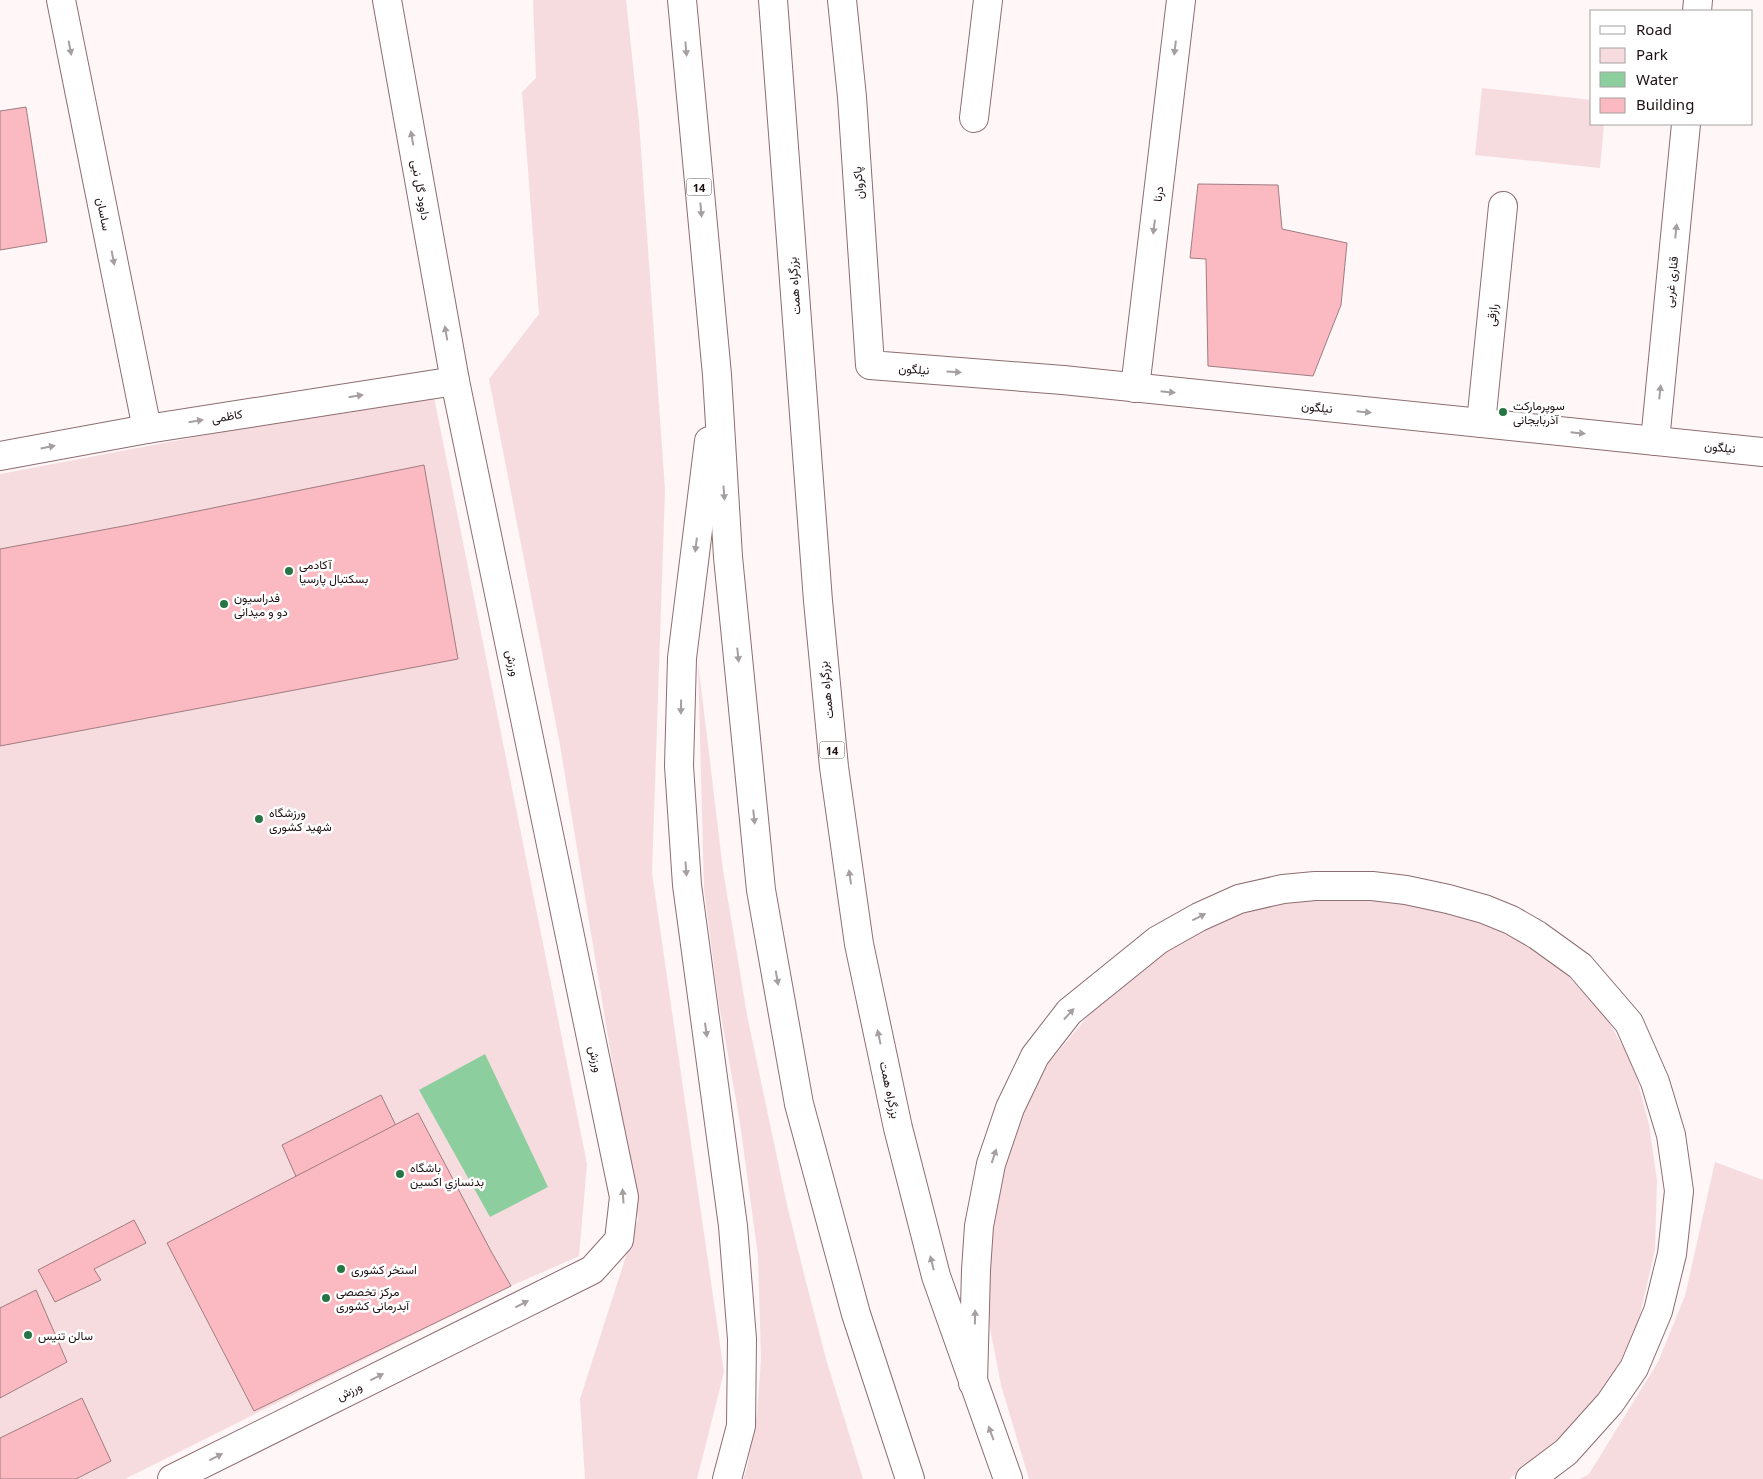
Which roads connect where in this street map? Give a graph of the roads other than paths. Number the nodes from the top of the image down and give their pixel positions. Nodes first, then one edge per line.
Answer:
1 (60, 0) edge
2 (387, 0) edge
3 (682, 0) edge
4 (772, 0) edge
5 (842, 0) edge
6 (988, 0) edge
7 (1181, 0) edge
8 (974, 118) dead end
9 (1686, 125) edge
10 (1503, 206) dead end
11 (870, 366) joint
12 (717, 375) junction
13 (455, 381) junction
14 (1135, 388) junction
15 (1481, 423) junction
16 (148, 429) junction
17 (1655, 441) junction
18 (1763, 452) edge
19 (0, 456) edge
20 (973, 1383) junction
21 (172, 1479) edge
22 (727, 1479) edge
23 (910, 1479) edge
24 (1008, 1479) edge
25 (1530, 1479) edge

1 -> 16 main road, ساسان
13 -> 2 main road, داوود گل نبی
3 -> 12 main road, 14
20 -> 4 main road, بزرگراه همت / 14
5 - 11 main road, پاکروان
6 - 8 main road
7 -> 14 main road, درنا
17 -> 9 main road, قناری غربی
10 - 15 main road, رازقی
11 -> 14 main road, نیلگون
12 -> 22 main road
12 -> 23 main road, 14
16 -> 13 main road, کاظمی
21 -> 13 main road, ورزش
14 -> 15 main road, نیلگون
15 -> 17 main road, نیلگون
19 -> 16 main road, کاظمی
17 - 18 main road, نیلگون
24 -> 20 main road, بزرگراه همت / 14
20 -> 25 main road

